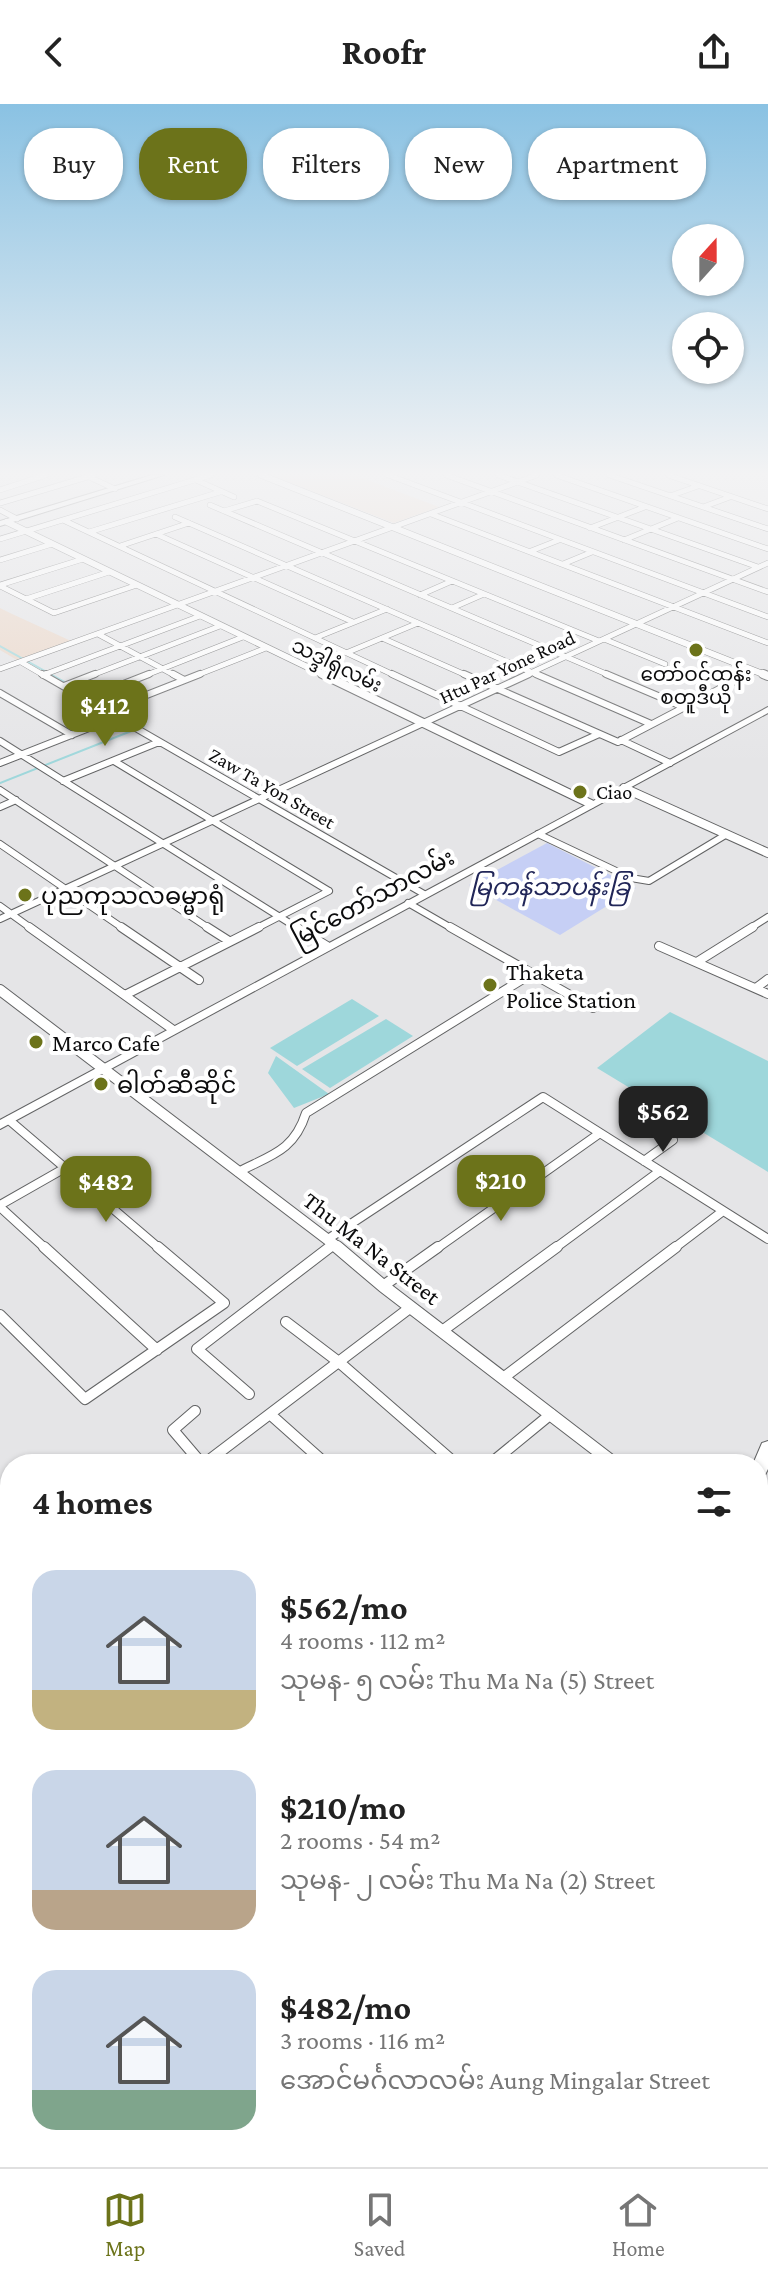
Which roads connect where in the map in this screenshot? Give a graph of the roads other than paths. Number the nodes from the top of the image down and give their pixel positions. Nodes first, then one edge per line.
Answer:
1 (45, 571) edge
2 (171, 571) edge
3 (239, 571) edge
4 (272, 571) edge
5 (299, 571) edge
6 (365, 571) edge
7 (428, 571) edge
8 (504, 571) edge
9 (582, 571) edge
10 (644, 571) edge
11 (710, 571) edge
12 (750, 571) edge
13 (109, 572) joint
14 (254, 578) junction
15 (732, 579) junction
16 (452, 581) junction
17 (137, 585) junction
18 (0, 586) edge
19 (214, 592) junction
20 (768, 592) edge
21 (703, 593) junction
22 (484, 594) junction
23 (420, 595) junction
24 (26, 599) junction
25 (177, 605) junction
26 (674, 607) junction
27 (452, 608) junction
28 (387, 609) junction
29 (200, 616) junction
30 (768, 617) edge
31 (353, 622) junction
32 (418, 623) junction
33 (636, 624) junction
34 (220, 626) junction
35 (98, 634) junction
36 (243, 637) junction
37 (315, 638) junction
38 (382, 638) junction
39 (602, 640) junction
40 (768, 643) edge
41 (121, 646) junction
42 (266, 648) junction
43 (346, 653) junction
44 (140, 656) junction
45 (565, 657) junction
46 (21, 662) junction
47 (665, 664) dead end
48 (163, 668) junction
49 (0, 669) edge
50 (754, 671) junction
51 (532, 672) junction
52 (43, 675) junction
53 (768, 676) edge
54 (184, 680) junction
55 (64, 686) junction
56 (497, 689) junction
57 (0, 693) edge
58 (85, 699) junction
59 (459, 706) junction
60 (684, 707) junction
61 (768, 710) edge
62 (106, 711) junction
63 (117, 717) junction
64 (421, 724) junction
65 (651, 724) junction
66 (599, 734) junction
67 (72, 735) junction
68 (0, 741) edge
69 (619, 741) junction
70 (159, 742) junction
71 (21, 755) junction
72 (114, 761) junction
73 (0, 763) edge
74 (670, 763) junction
75 (63, 781) junction
76 (624, 788) junction
77 (0, 790) edge
78 (259, 799) junction
79 (16, 800) junction
80 (591, 804) junction
81 (0, 807) edge
82 (212, 820) junction
83 (538, 834) junction
84 (727, 834) junction
85 (0, 844) edge
86 (161, 844) junction
87 (768, 853) edge
88 (114, 866) junction
89 (64, 889) junction
90 (424, 894) junction
91 (408, 903) junction
92 (0, 906) edge
93 (11, 913) junction
94 (277, 917) junction
95 (768, 917) edge
96 (0, 919) edge
97 (229, 941) junction
98 (327, 946) junction
99 (659, 946) dead end
100 (697, 962) junction
101 (179, 966) junction
102 (531, 974) junction
103 (768, 979) edge
104 (199, 980) dead end
105 (756, 988) junction
106 (0, 990) edge
107 (768, 994) edge
108 (125, 995) junction
109 (593, 1008) dead end
110 (172, 1029) junction
111 (102, 1068) junction
112 (4, 1123) edge
113 (600, 1133) junction
114 (673, 1140) dead end
115 (644, 1161) junction
116 (65, 1168) junction
117 (660, 1171) junction
118 (238, 1172) junction
119 (0, 1206) edge
120 (723, 1211) junction
121 (768, 1239) edge
122 (331, 1242) junction
123 (383, 1286) junction
124 (411, 1307) junction
125 (0, 1315) edge
126 (286, 1322) dead end
127 (442, 1331) junction
128 (157, 1350) junction
129 (340, 1363) junction
130 (503, 1378) junction
131 (249, 1394) dead end
132 (195, 1411) dead end
133 (551, 1414) junction
134 (271, 1415) junction
135 (194, 1454) edge
136 (217, 1454) edge
137 (315, 1454) edge
138 (445, 1454) edge
139 (502, 1454) edge
140 (602, 1454) edge

1 - 18 street
2 - 19 street
3 - 14 street
4 - 14 street
5 - 28 street
6 - 23 street
7 - 16 street
8 - 33 street
9 - 26 street
10 - 21 street
11 - 15 street
12 - 15 street, Htu Par Yone Road
13 - 17 street, သဒ္ဒါရုံလမ်း
13 - 24 street
14 - 19 street
14 - 31 street
15 - 20 street
15 - 21 street, Htu Par Yone Road
16 - 22 street
16 - 23 street
17 - 24 street
17 - 25 street, သဒ္ဒါရုံလမ်း
18 - 24 street
19 - 25 street
19 - 37 street
21 - 26 street, Htu Par Yone Road
21 - 30 street
22 - 27 street
22 - 39 street
23 - 27 street
25 - 29 street, သဒ္ဒါရုံလမ်း
25 - 35 street
26 - 33 street, Htu Par Yone Road
26 - 40 street
27 - 45 street
28 - 31 street
28 - 32 street
29 - 34 street, သဒ္ဒါရုံလမ်း
29 - 41 street
31 - 37 street
32 - 38 street
32 - 51 street
33 - 39 street, Htu Par Yone Road
33 - 50 street
34 - 36 street, သဒ္ဒါရုံလမ်း
34 - 44 street
35 - 41 street
35 - 46 street
36 - 42 street, သဒ္ဒါရုံလမ်း
36 - 48 street
37 - 43 street
38 - 43 street
38 - 56 street
39 - 45 street, Htu Par Yone Road
39 - 47 street
41 - 44 street
41 - 52 street
42 - 54 street
42 - 64 street, သဒ္ဒါရုံလမ်း
43 - 59 street
44 - 48 street
44 - 55 street
45 - 51 street, Htu Par Yone Road
45 - 60 street
46 - 49 street
46 - 52 street, Zaw Ta Yon Street
48 - 54 street
48 - 58 street
50 - 53 street
50 - 60 street
51 - 56 street, Htu Par Yone Road
51 - 65 street
52 - 55 street, Zaw Ta Yon Street
54 - 62 street
55 - 58 street, Zaw Ta Yon Street
56 - 59 street, Htu Par Yone Road
56 - 66 street
57 - 67 street
58 - 62 street, Zaw Ta Yon Street
59 - 64 street, Htu Par Yone Road
59 - 66 street
60 - 65 street
61 - 74 main road, မြင်တော်သာလမ်း
62 - 63 street, Zaw Ta Yon Street
63 - 67 street
63 - 70 street, Zaw Ta Yon Street
64 - 78 street, Htu Par Yone Road
64 - 80 street, သဒ္ဒါရုံလမ်း
65 - 69 street
66 - 69 street
67 - 71 street
68 - 71 street
69 - 74 street
70 - 72 street
70 - 78 street, Zaw Ta Yon Street
71 - 73 street
71 - 75 street
72 - 75 street
72 - 82 street
74 - 76 main road, မြင်တော်သာလမ်း
75 - 86 street
76 - 80 main road, မြင်တော်သာလမ်း
76 - 84 street
77 - 79 street
78 - 82 street, Htu Par Yone Road
78 - 90 street, Zaw Ta Yon Street
79 - 81 street
79 - 88 street
80 - 83 main road, မြင်တော်သာလမ်း
82 - 86 street, Htu Par Yone Road
82 - 94 street
83 - 84 street
83 - 90 main road, မြင်တော်သာလမ်း
84 - 87 street
85 - 89 street
86 - 88 street, Htu Par Yone Road
86 - 94 street
88 - 89 street, Htu Par Yone Road
88 - 97 street
89 - 93 street, Htu Par Yone Road
89 - 101 street
90 - 91 main road, မြင်တော်သာလမ်း
91 - 98 main road, မြင်တော်သာလမ်း
91 - 102 street
92 - 93 street
93 - 96 street, Htu Par Yone Road
93 - 108 street
94 - 97 street
94 - 98 street
95 - 100 street
97 - 101 street
98 - 110 main road, မြင်တော်သာလမ်း
99 - 100 street
100 - 105 street
101 - 104 street
101 - 108 street
102 - 109 street
102 - 118 street
103 - 105 street
105 - 107 street
106 - 111 street, Thu Ma Na Street
108 - 110 street
110 - 111 main road, မြင်တော်သာလမ်း
111 - 112 main road, မြင်တော်သာလမ်း
111 - 118 street, Thu Ma Na Street
112 - 116 street
113 - 115 street
113 - 122 street
113 - 123 street
114 - 115 street
115 - 117 street
116 - 119 street
116 - 128 street
117 - 120 street
117 - 127 street
118 - 122 street, Thu Ma Na Street
119 - 128 street
120 - 121 street
120 - 130 street
122 - 123 street, Thu Ma Na Street
122 - 131 street
123 - 124 street, Thu Ma Na Street
124 - 127 street, Thu Ma Na Street
124 - 129 street
125 - 128 street
126 - 129 street
127 - 130 street, Thu Ma Na Street
129 - 134 street
129 - 138 street
130 - 133 street, Thu Ma Na Street
132 - 135 street
133 - 139 street
133 - 140 street, Thu Ma Na Street
134 - 136 street
134 - 137 street

